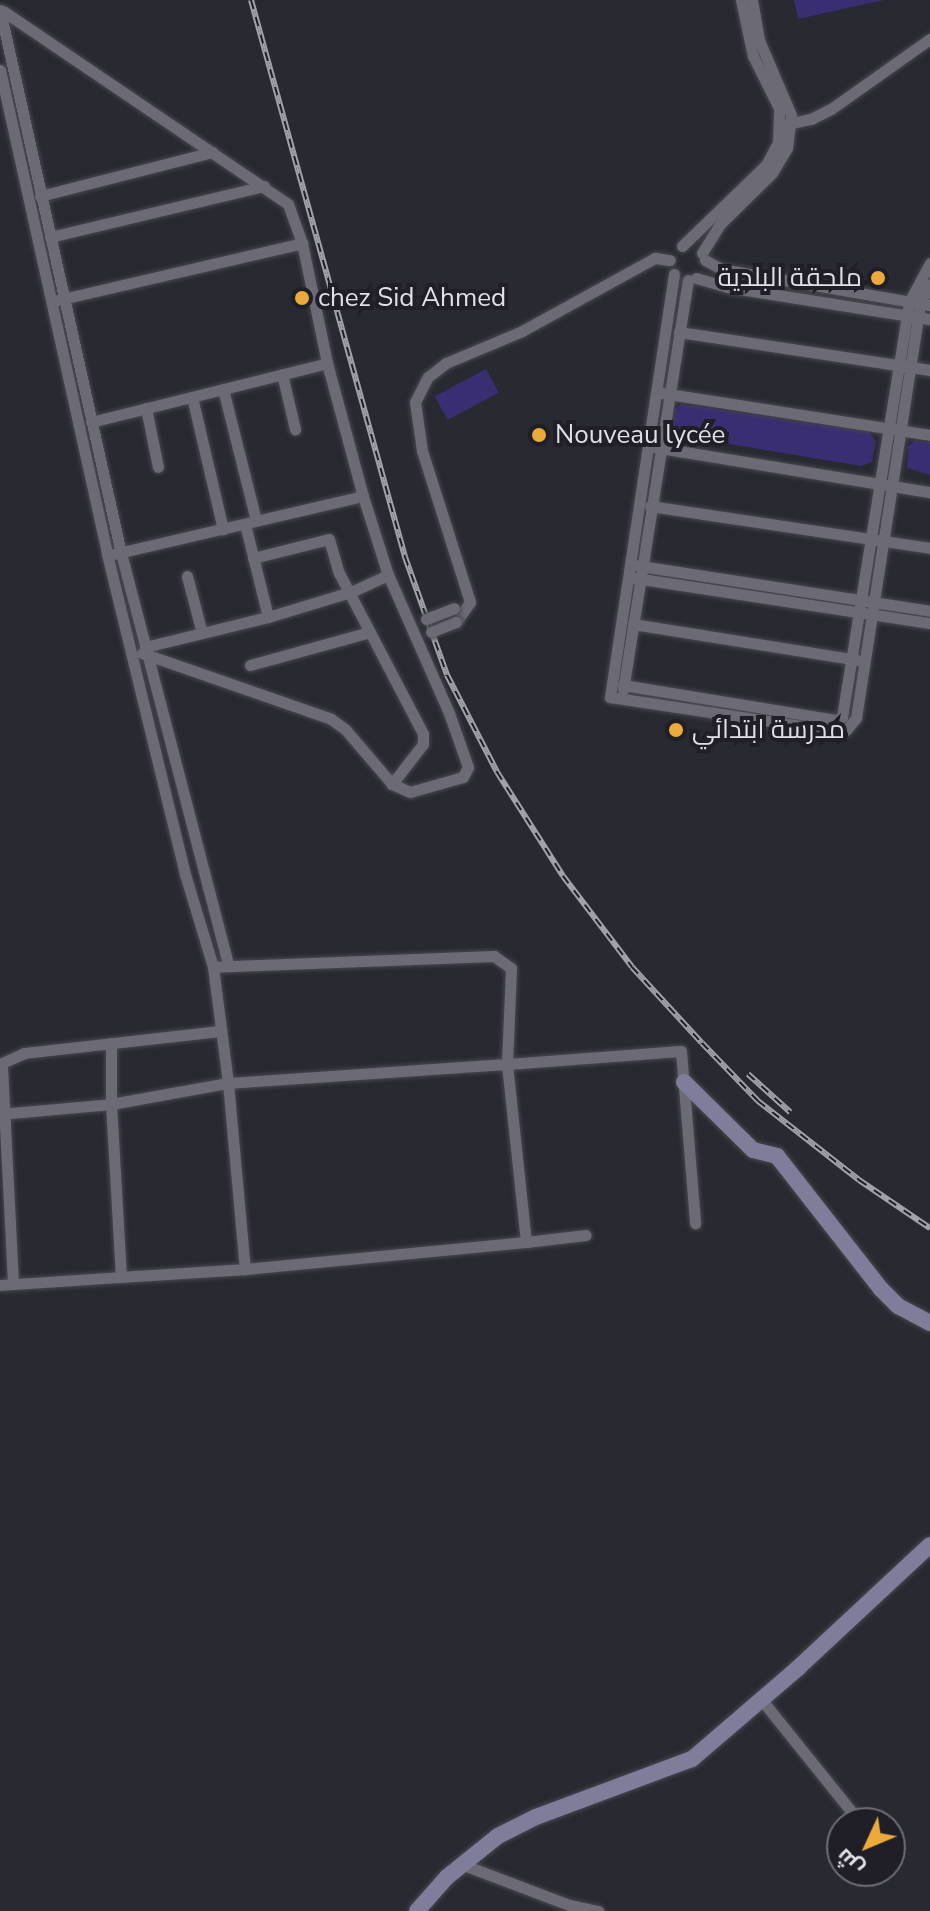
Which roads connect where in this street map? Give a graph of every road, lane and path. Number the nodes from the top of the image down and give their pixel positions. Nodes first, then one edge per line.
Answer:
1 (741, 0) edge
2 (752, 0) edge
3 (1, 10) edge
4 (930, 39) edge
5 (0, 70) edge
6 (786, 125) junction
7 (18, 152) junction
8 (212, 152) junction
9 (32, 153) junction
10 (264, 186) junction
11 (40, 196) junction
12 (50, 237) junction
13 (302, 243) junction
14 (682, 246) junction
15 (703, 256) junction
16 (670, 260) junction
17 (930, 263) edge
18 (674, 274) junction
19 (692, 279) junction
20 (930, 284) edge
21 (64, 299) junction
22 (49, 302) junction
23 (920, 303) edge
24 (918, 317) edge
25 (679, 332) junction
26 (327, 363) junction
27 (905, 366) junction
28 (930, 370) edge
29 (282, 374) junction
30 (223, 389) junction
31 (662, 393) junction
32 (192, 397) junction
33 (146, 408) junction
34 (91, 422) junction
35 (295, 429) dead end
36 (889, 429) junction
37 (901, 431) junction
38 (930, 435) edge
39 (653, 447) junction
40 (158, 467) dead end
41 (896, 468) junction
42 (880, 485) junction
43 (893, 486) junction
44 (930, 492) edge
45 (363, 496) junction
46 (650, 506) junction
47 (250, 522) junction
48 (223, 529) junction
49 (872, 539) junction
50 (885, 540) junction
51 (930, 548) edge
52 (121, 553) junction
53 (107, 554) junction
54 (253, 558) junction
55 (634, 571) junction
56 (388, 575) junction
57 (187, 576) dead end
58 (466, 590) junction
59 (351, 592) junction
60 (861, 607) junction
61 (875, 609) junction
62 (930, 611) edge
63 (268, 617) junction
64 (930, 623) edge
65 (633, 624) junction
66 (410, 625) junction
67 (370, 632) junction
68 (202, 633) junction
69 (416, 638) junction
70 (132, 650) junction
71 (146, 651) junction
72 (853, 659) junction
73 (867, 661) junction
74 (250, 665) dead end
75 (623, 685) junction
76 (622, 699) junction
77 (392, 784) junction
78 (228, 965) junction
79 (213, 967) junction
80 (221, 1031) junction
81 (111, 1043) junction
82 (507, 1064) junction
83 (684, 1082) junction
84 (228, 1083) junction
85 (111, 1104) junction
86 (1, 1114) edge
87 (695, 1223) dead end
88 (586, 1235) dead end
89 (526, 1242) junction
90 (245, 1269) junction
91 (121, 1277) junction
92 (13, 1283) junction
93 (0, 1285) edge
94 (930, 1323) edge
95 (930, 1545) edge
96 (761, 1699) junction
97 (848, 1807) edge
98 (461, 1864) junction
99 (419, 1910) edge
100 (598, 1911) edge

1 - 6 street
2 - 6 street
3 - 8 street
3 - 9 street
4 - 6 street
5 - 7 street
6 - 14 street
6 - 15 street
7 - 9 street
7 - 22 street
8 - 10 street
8 - 11 street
9 - 11 street
10 - 12 street
10 - 13 street
11 - 12 street
12 - 21 street
13 - 21 street
13 - 26 street
14 - 15 street
14 - 16 street
15 - 19 street
15 - 23 street
16 - 18 street
16 - 58 street
17 - 23 street
18 - 19 street
18 - 31 street
19 - 24 street
19 - 25 street
20 - 23 street
21 - 22 street
21 - 34 street
22 - 53 street
23 - 24 street
24 - 27 street
25 - 27 street
25 - 31 street
26 - 29 street
26 - 45 street
27 - 28 street
27 - 36 street
27 - 37 street
29 - 30 street
29 - 35 street
30 - 32 street
30 - 47 street
31 - 36 street
31 - 39 street
32 - 33 street
32 - 48 street
33 - 34 street
33 - 40 street
34 - 52 street
36 - 37 street
36 - 42 street
37 - 38 street
37 - 41 street
39 - 42 street
39 - 46 street
39 - 55 street
41 - 42 street
41 - 43 street
42 - 43 street
42 - 49 street
43 - 44 street
43 - 50 street
45 - 47 street
45 - 56 street
46 - 49 street
46 - 55 street
47 - 48 street
47 - 54 street
48 - 52 street
49 - 50 street
49 - 60 street
50 - 51 street
50 - 61 street
52 - 53 street
52 - 71 street
53 - 70 street
54 - 59 street
54 - 63 street
55 - 60 street
55 - 65 street
55 - 76 street
56 - 59 street
56 - 66 street
57 - 68 street
58 - 66 street, bridge
58 - 69 street, bridge
59 - 63 street
59 - 67 street
60 - 61 street
60 - 72 street
61 - 62 street
61 - 64 street
61 - 73 street
63 - 68 street
65 - 72 street
65 - 75 street
66 - 69 street
67 - 74 street
67 - 77 street
68 - 71 street
69 - 77 street
70 - 71 street
70 - 79 street
71 - 77 street
71 - 78 street
72 - 73 street
72 - 75 street
73 - 76 street
75 - 76 street
78 - 79 street
78 - 82 street
79 - 80 street
80 - 81 street
80 - 84 street
81 - 85 street
81 - 86 street
82 - 83 street
82 - 84 street
82 - 89 street
83 - 87 street
83 - 94 street
84 - 85 street
84 - 90 street
85 - 86 street
85 - 91 street
86 - 92 street
88 - 89 street
89 - 90 street
90 - 91 street
91 - 92 street
92 - 93 street
95 - 96 street
96 - 97 street
96 - 98 street
98 - 99 street
98 - 100 street

